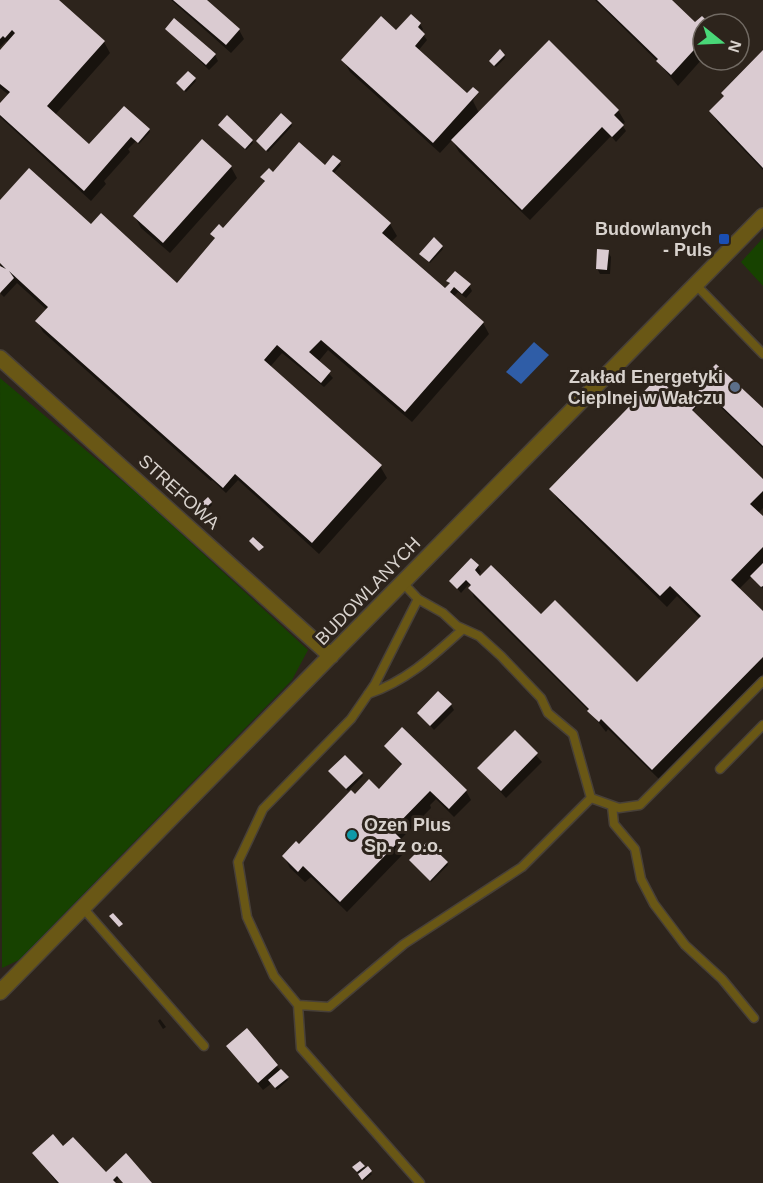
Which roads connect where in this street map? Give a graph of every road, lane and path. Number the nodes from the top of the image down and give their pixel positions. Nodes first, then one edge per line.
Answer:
1 (763, 216) edge
2 (696, 285) junction
3 (763, 354) edge
4 (0, 358) edge
5 (403, 583) junction
6 (418, 599) junction
7 (463, 629) junction
8 (331, 656) junction
9 (763, 681) edge
10 (368, 694) junction
11 (763, 725) edge
12 (720, 769) dead end
13 (591, 798) junction
14 (612, 806) junction
15 (83, 908) junction
16 (0, 992) edge
17 (298, 1005) junction
18 (754, 1018) dead end
19 (204, 1046) dead end
20 (420, 1183) edge

1 - 2 street, BUDOWLANYCH
2 - 3 lane
2 - 5 street, BUDOWLANYCH
4 - 8 street, STREFOWA
5 - 6 lane
5 - 8 street, BUDOWLANYCH
6 - 7 lane
6 - 10 lane
7 - 10 lane
7 - 13 lane
8 - 15 street, BUDOWLANYCH
9 - 14 lane
10 - 17 lane
11 - 12 lane
13 - 14 lane
13 - 17 lane
14 - 18 lane
15 - 16 street, BUDOWLANYCH
15 - 19 lane
17 - 20 lane

